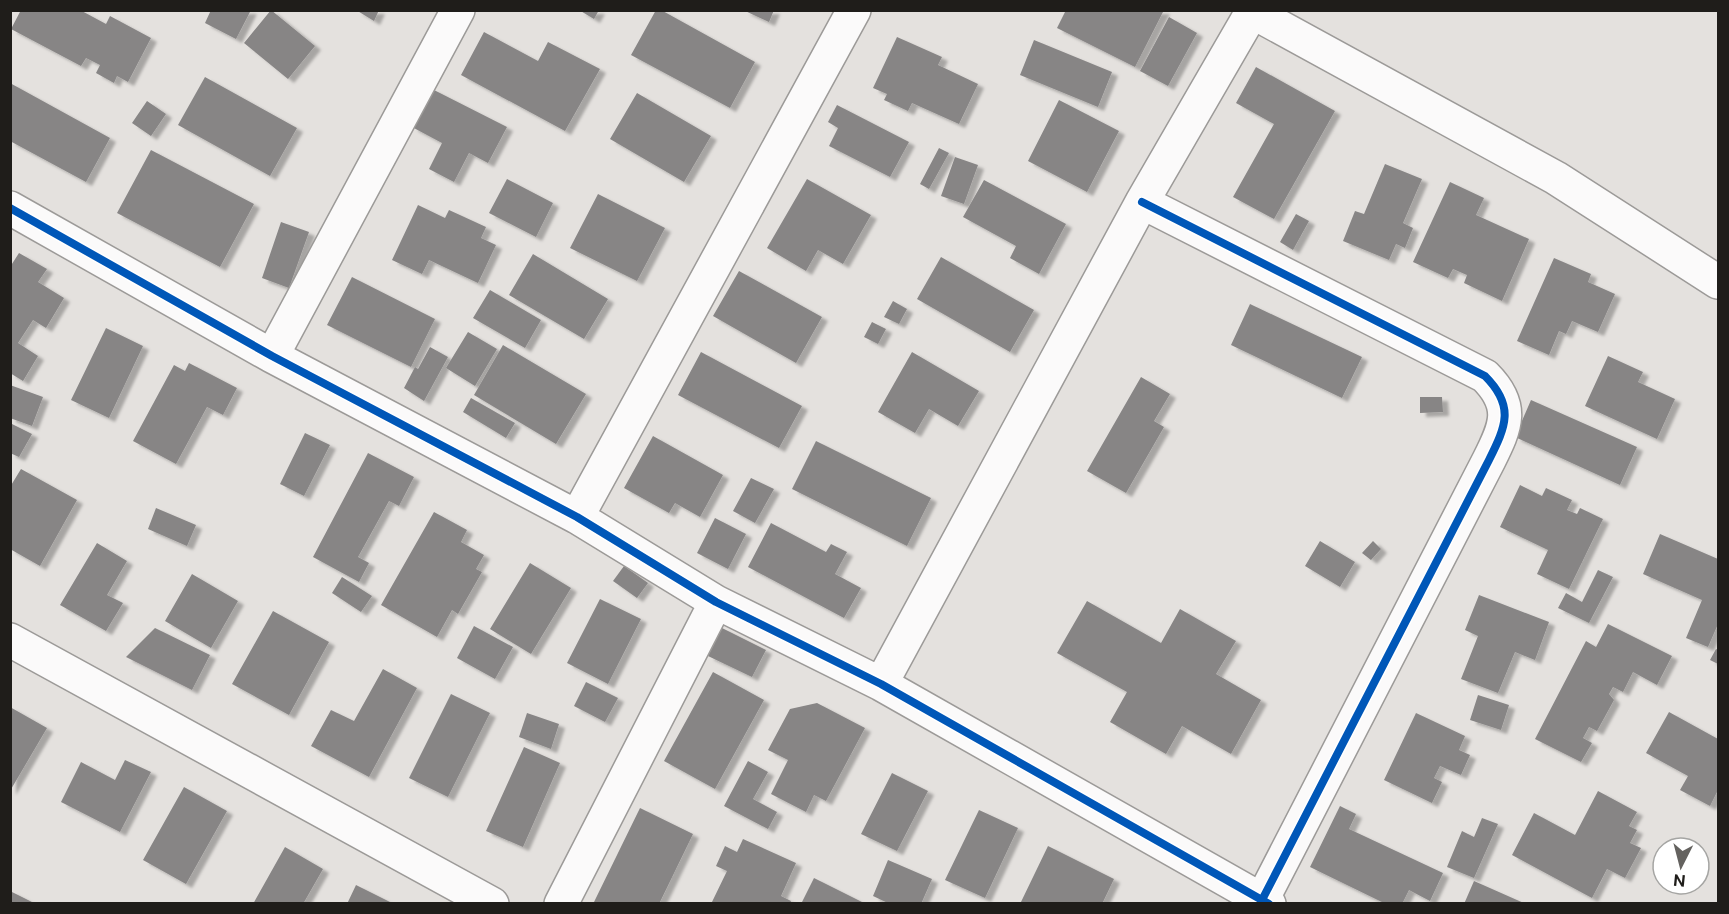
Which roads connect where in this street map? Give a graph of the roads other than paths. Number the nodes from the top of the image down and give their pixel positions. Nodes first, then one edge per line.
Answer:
1 (458, 10) edge
2 (854, 10) edge
3 (1250, 11) edge
4 (1142, 202) junction
5 (10, 208) edge
6 (1719, 282) edge
7 (272, 356) junction
8 (577, 517) junction
9 (716, 602) junction
10 (10, 640) edge
11 (881, 684) junction
12 (1265, 902) edge
13 (492, 903) edge
14 (561, 903) edge

1 - 7 street
2 - 8 street
3 - 4 street
3 - 6 street
4 - 11 street
4 - 12 street
5 - 7 street
7 - 8 street
8 - 9 street
9 - 11 street
9 - 14 street
10 - 13 street
11 - 12 street

